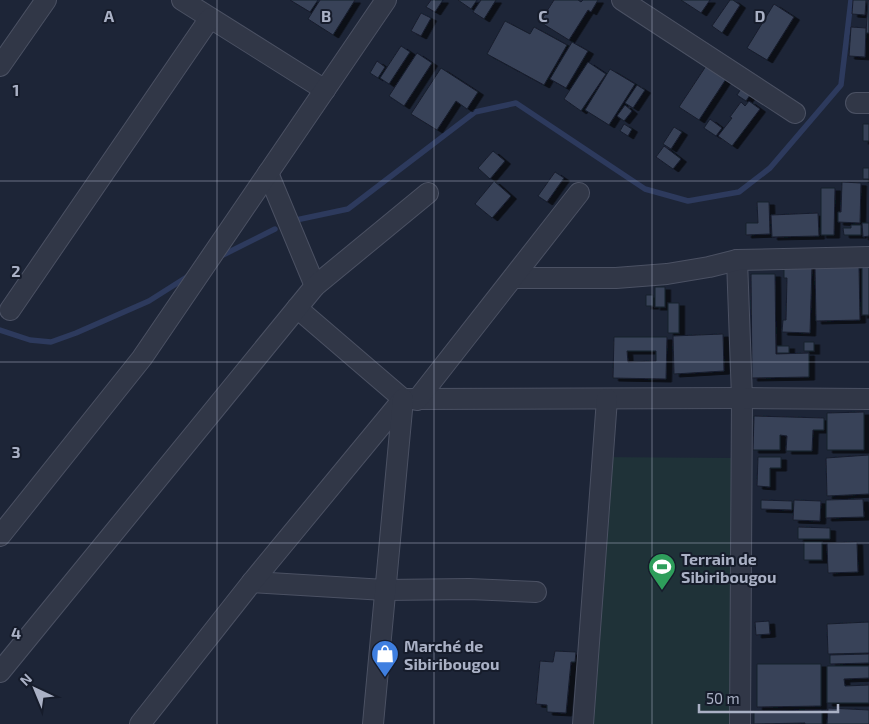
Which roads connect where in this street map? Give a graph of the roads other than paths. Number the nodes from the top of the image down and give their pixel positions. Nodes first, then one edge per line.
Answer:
1 (46, 0) edge
2 (182, 0) edge
3 (386, 0) edge
4 (622, 0) edge
5 (210, 18) junction
6 (0, 66) edge
7 (325, 90) junction
8 (795, 112) dead end
9 (268, 173) junction
10 (428, 193) dead end
11 (579, 193) dead end
12 (869, 257) edge
13 (737, 260) junction
14 (513, 278) junction
15 (315, 286) junction
16 (297, 308) junction
17 (10, 310) dead end
18 (742, 398) junction
19 (410, 399) junction
20 (607, 399) junction
21 (869, 400) edge
22 (0, 536) edge
23 (252, 582) junction
24 (385, 590) junction
25 (536, 592) dead end
26 (0, 672) edge
27 (140, 724) edge
28 (372, 724) edge
29 (584, 724) edge
30 (740, 724) edge

1 - 6 street
2 - 5 street
3 - 7 street
4 - 8 street
5 - 7 street
5 - 17 street
7 - 9 street
9 - 15 street
9 - 22 street
10 - 15 street
11 - 14 street
12 - 13 street
13 - 14 street
13 - 18 street
14 - 19 street
15 - 16 street
16 - 19 street
16 - 26 street
18 - 20 street
18 - 21 street
18 - 30 street
19 - 20 street
19 - 23 street
19 - 24 street
20 - 29 street
23 - 24 street
23 - 27 street
24 - 25 street
24 - 28 street

